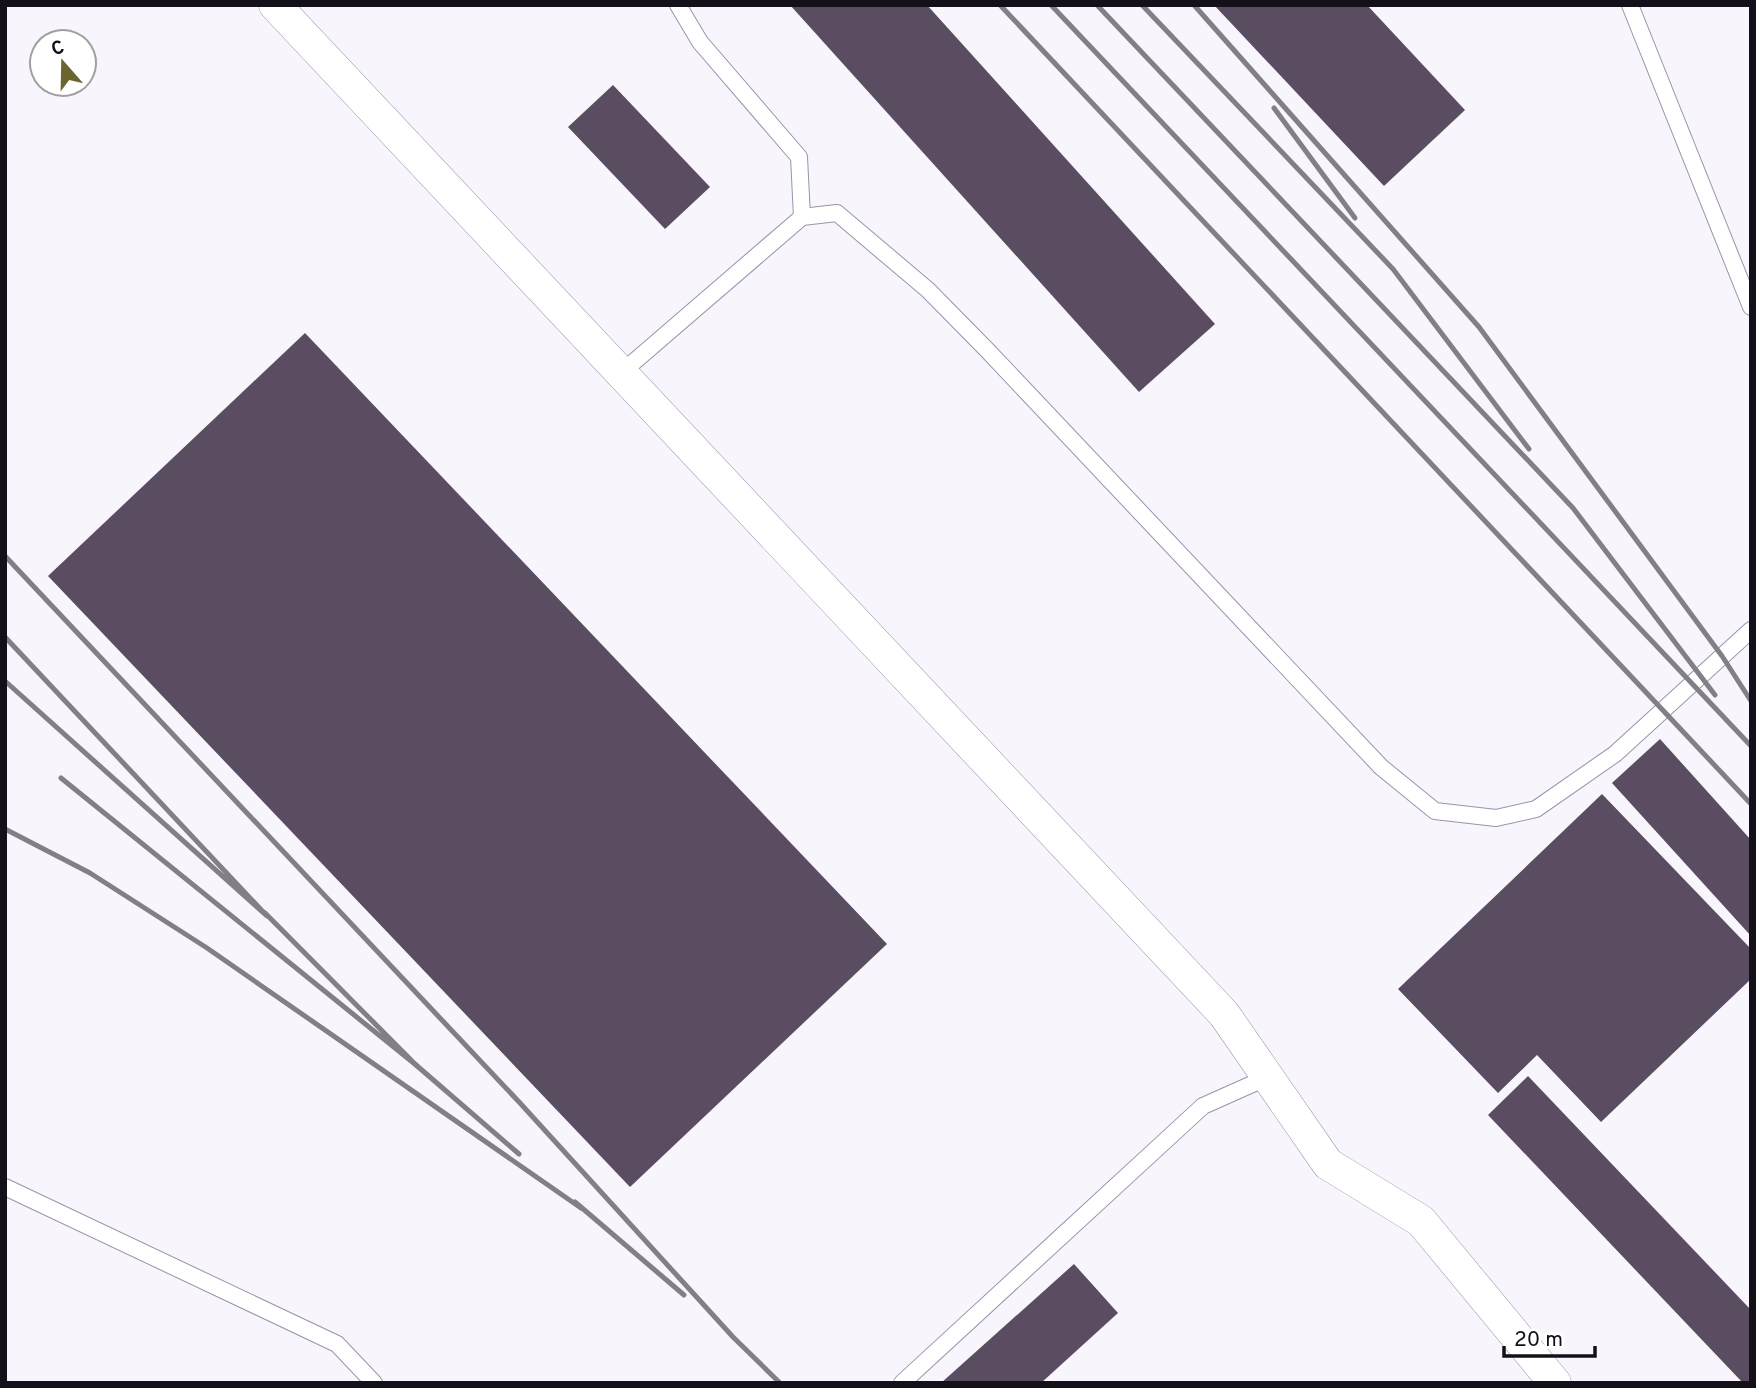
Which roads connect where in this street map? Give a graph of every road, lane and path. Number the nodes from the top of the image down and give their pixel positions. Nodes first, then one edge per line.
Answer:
1 (275, 5) edge
2 (678, 5) edge
3 (1630, 5) edge
4 (802, 217) junction
5 (1751, 307) edge
6 (621, 373) junction
7 (1751, 630) edge
8 (1268, 1077) junction
9 (5, 1187) edge
10 (374, 1383) edge
11 (902, 1383) edge
12 (1555, 1383) edge

1 - 6 street
2 - 4 lane
3 - 5 lane
4 - 6 lane
4 - 7 lane
6 - 8 street
8 - 11 lane
8 - 12 street
9 - 10 lane

